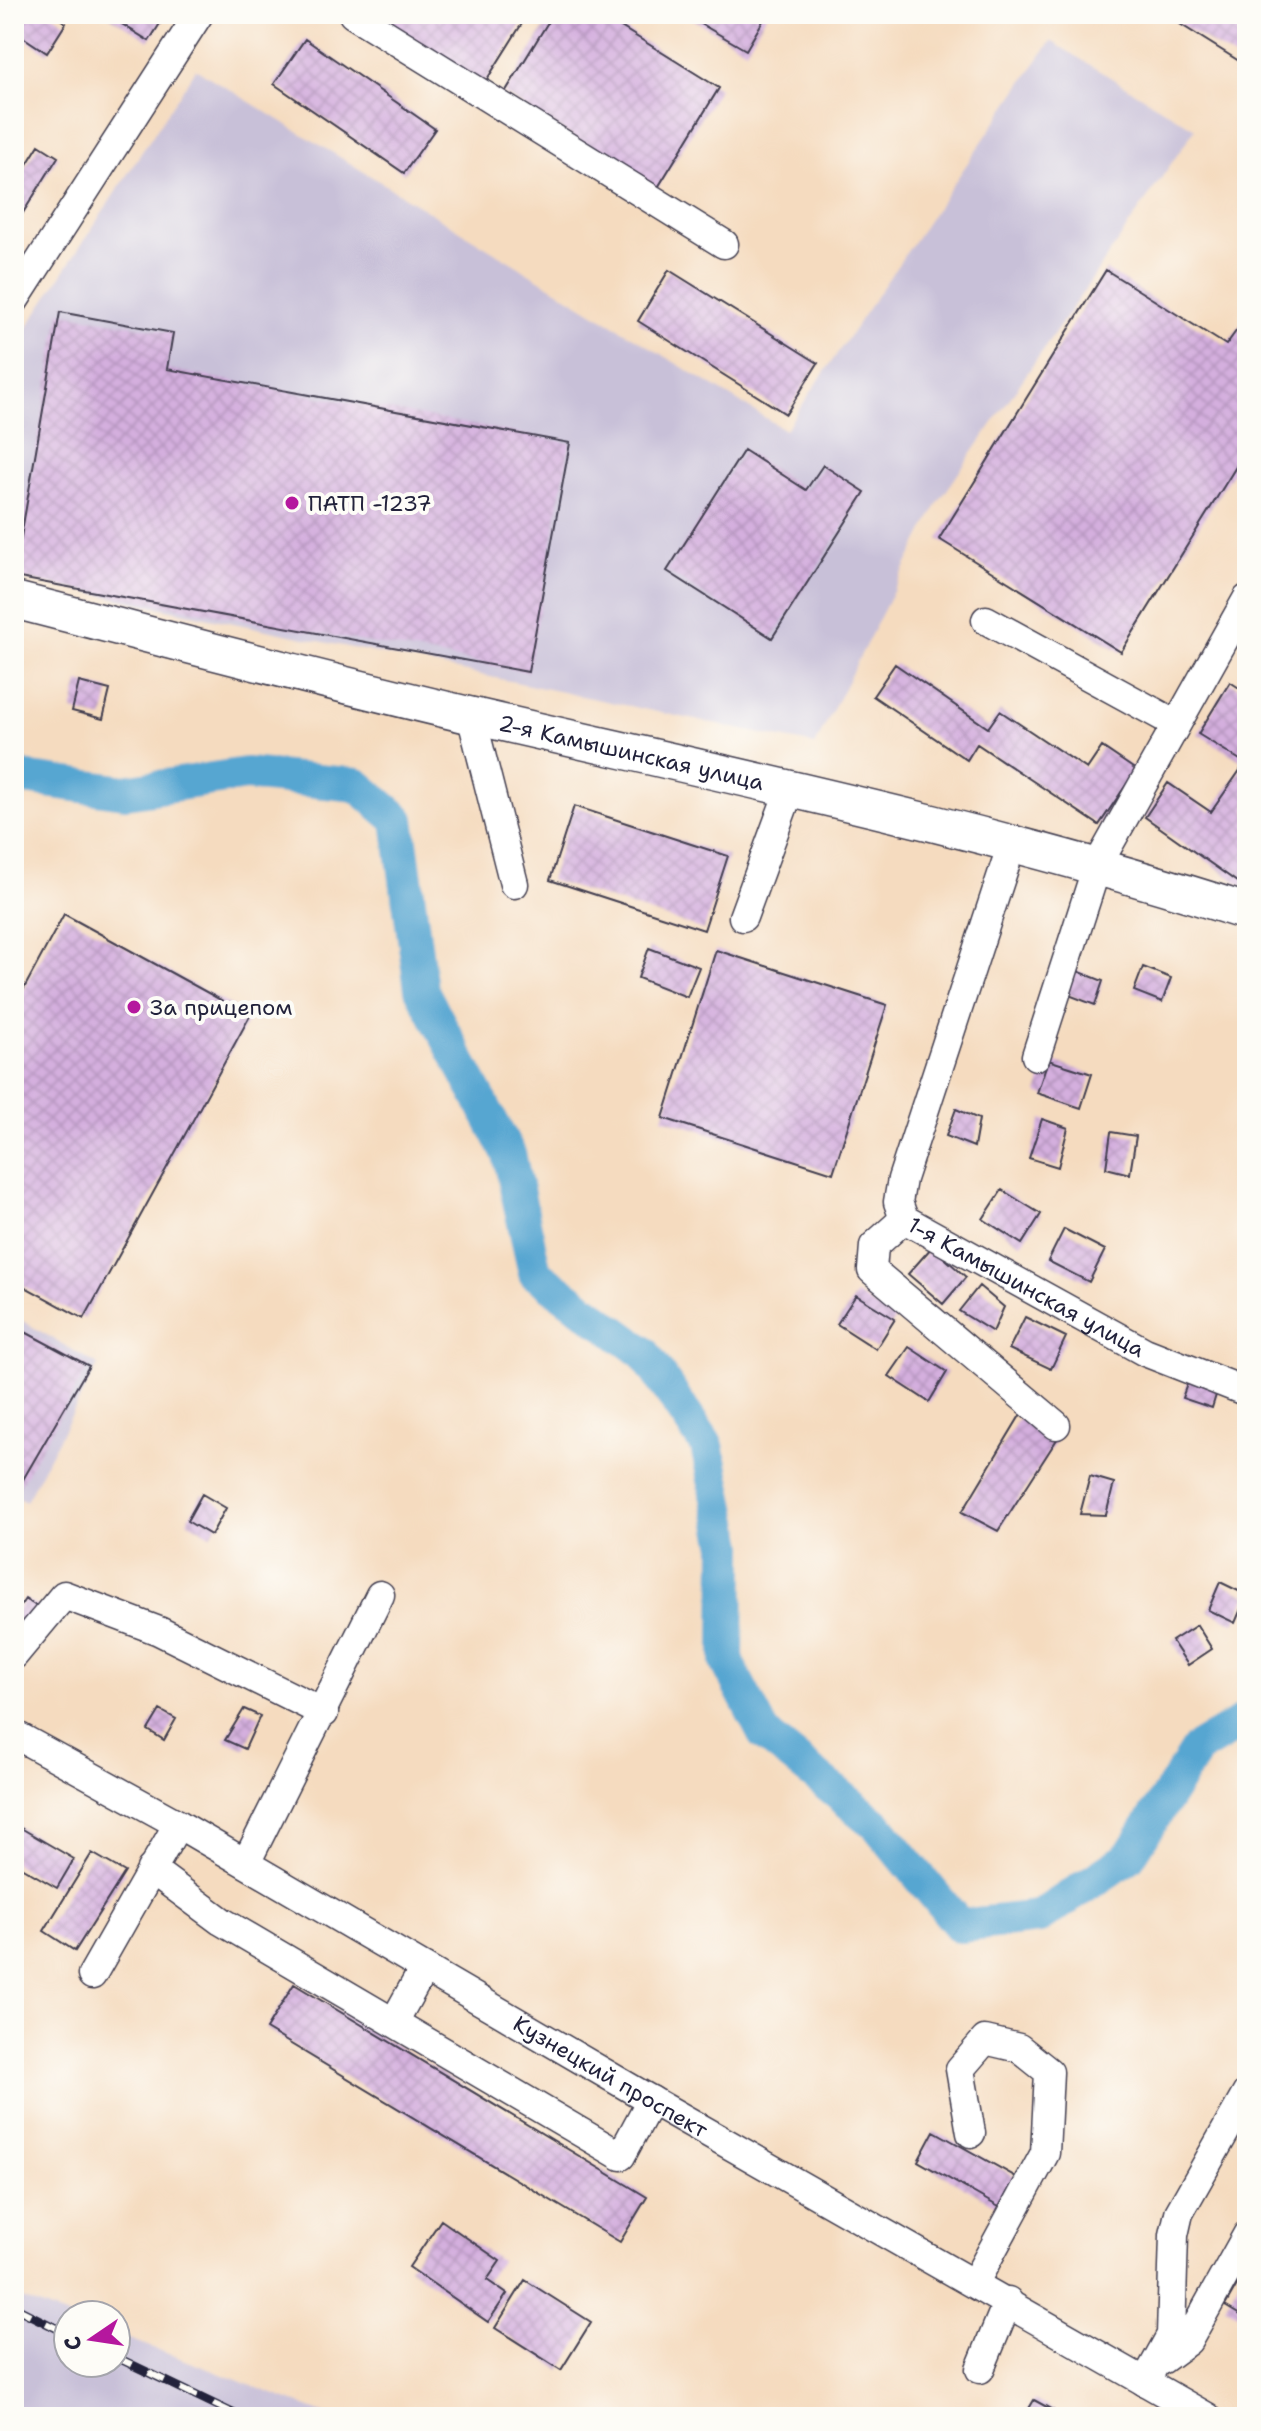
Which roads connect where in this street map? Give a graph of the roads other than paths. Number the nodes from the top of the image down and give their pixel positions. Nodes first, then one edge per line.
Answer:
1 (199, 14) edge
2 (353, 14) edge
3 (724, 244) dead end
4 (14, 301) edge
5 (1247, 599) edge
6 (14, 600) edge
7 (986, 620) dead end
8 (471, 715) junction
9 (1176, 724) junction
10 (791, 786) junction
11 (1012, 844) junction
12 (1097, 866) junction
13 (514, 884) dead end
14 (1247, 912) edge
15 (743, 917) dead end
16 (1036, 1056) dead end
17 (904, 1219) junction
18 (1247, 1392) edge
19 (1056, 1425) dead end
20 (380, 1595) dead end
21 (14, 1655) edge
22 (324, 1713) junction
23 (14, 1734) edge
24 (178, 1824) junction
25 (246, 1863) junction
26 (151, 1869) junction
27 (424, 1968) junction
28 (92, 1975) dead end
29 (394, 2022) junction
30 (1247, 2093) edge
31 (651, 2100) junction
32 (971, 2133) dead end
33 (1247, 2235) edge
34 (975, 2282) junction
35 (1008, 2301) junction
36 (980, 2369) dead end
37 (1150, 2373) junction
38 (1200, 2415) edge

1 - 4 street
2 - 3 street
5 - 9 street
6 - 8 main road, 2-я Камышинская улица
7 - 9 street
8 - 10 main road, 2-я Камышинская улица
8 - 13 street
9 - 12 street
10 - 11 main road, 2-я Камышинская улица
10 - 15 street
11 - 12 main road, 2-я Камышинская улица
11 - 17 street, 1-я Камышинская улица
12 - 14 main road, 2-я Камышинская улица
12 - 16 street
17 - 18 street, 1-я Камышинская улица
17 - 19 street
20 - 22 street
21 - 22 street
22 - 25 street
23 - 24 street, Кузнецкий проспект
24 - 25 street, Кузнецкий проспект
24 - 26 street
25 - 27 street, Кузнецкий проспект
26 - 28 street
26 - 29 street
27 - 29 street
27 - 31 street, Кузнецкий проспект
29 - 31 street
30 - 37 street
31 - 34 street, Кузнецкий проспект
32 - 34 street
33 - 37 street
34 - 35 street, Кузнецкий проспект
35 - 36 street
35 - 37 street, Кузнецкий проспект
37 - 38 street, Кузнецкий проспект

